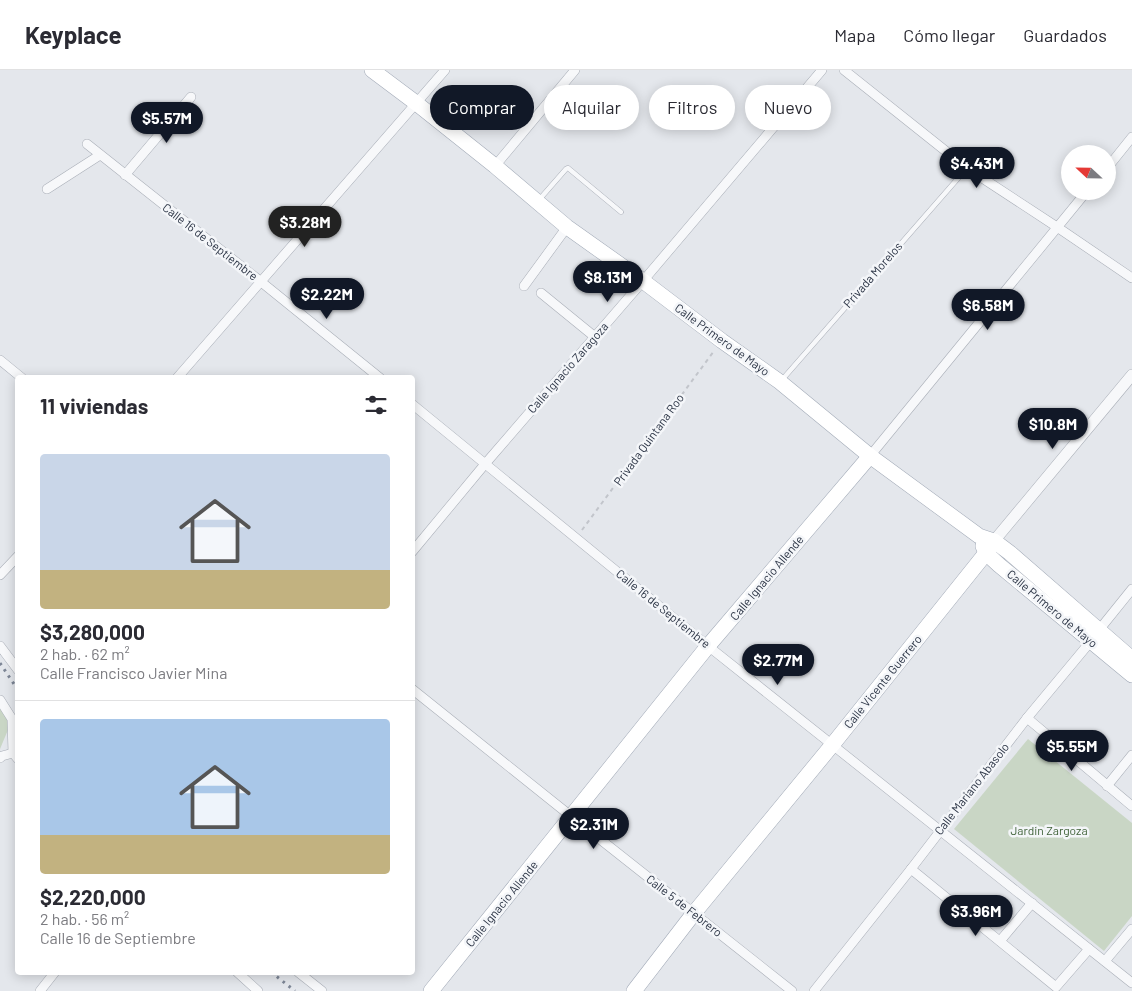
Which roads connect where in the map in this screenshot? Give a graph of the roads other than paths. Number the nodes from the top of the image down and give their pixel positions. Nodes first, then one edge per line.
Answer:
1 (372, 70) edge
2 (445, 70) edge
3 (575, 70) edge
4 (822, 70) edge
5 (844, 70) edge
6 (191, 97) dead end
7 (416, 103) junction
8 (1132, 137) edge
9 (87, 144) dead end
10 (100, 154) junction
11 (1116, 157) edge
12 (495, 166) junction
13 (967, 168) junction
14 (124, 175) junction
15 (47, 189) dead end
16 (1080, 200) edge
17 (537, 202) junction
18 (621, 212) dead end
19 (567, 227) junction
20 (1057, 227) junction
21 (1132, 278) edge
22 (260, 281) junction
23 (643, 281) junction
24 (524, 286) dead end
25 (541, 293) dead end
26 (595, 337) junction
27 (0, 360) edge
28 (18, 375) edge
29 (179, 375) edge
30 (376, 375) edge
31 (1132, 375) edge
32 (780, 382) junction
33 (415, 406) edge
34 (870, 456) junction
35 (485, 464) junction
36 (990, 547) junction
37 (415, 548) edge
38 (15, 559) edge
39 (0, 575) edge
40 (1132, 588) edge
41 (1095, 635) junction
42 (0, 646) edge
43 (708, 646) junction
44 (1132, 659) edge
45 (15, 666) edge
46 (1132, 675) edge
47 (415, 691) edge
48 (0, 700) edge
49 (1027, 718) junction
50 (833, 744) junction
51 (1132, 755) edge
52 (15, 756) edge
53 (0, 758) edge
54 (1107, 786) junction
55 (1132, 806) edge
56 (572, 817) junction
57 (941, 830) junction
58 (911, 869) junction
59 (1032, 903) junction
60 (694, 913) junction
61 (1132, 929) edge
62 (1000, 941) junction
63 (1089, 950) junction
64 (1105, 961) junction
65 (53, 975) edge
66 (240, 975) edge
67 (302, 975) edge
68 (1132, 984) edge
69 (40, 991) edge
70 (258, 991) edge
71 (322, 991) edge
72 (431, 991) edge
73 (634, 991) edge
74 (792, 991) edge
75 (814, 991) edge

1 - 7 main road, Calle Primero de Mayo
2 - 7 street
3 - 12 street
4 - 23 street, Calle Ignacio Zaragoza
5 - 13 street
6 - 14 street
7 - 12 main road, Calle Primero de Mayo
7 - 22 street
8 - 11 street
9 - 10 street, Calle 16 de Septiembre
10 - 14 street, Calle 16 de Septiembre
10 - 15 street
12 - 17 main road, Calle Primero de Mayo
13 - 20 street
13 - 32 lane, Privada Morelos
14 - 22 street, Calle 16 de Septiembre
16 - 20 street, Calle Ignacio Allende
17 - 18 lane
17 - 19 main road, Calle Primero de Mayo
19 - 23 main road, Calle Primero de Mayo
19 - 24 street
20 - 21 street
20 - 34 street, Calle Ignacio Allende
22 - 29 street
22 - 30 street, Calle 16 de Septiembre
23 - 26 street, Calle Ignacio Zaragoza
23 - 32 main road, Calle Primero de Mayo
25 - 26 street
26 - 35 street, Calle Ignacio Zaragoza
27 - 28 street
31 - 36 street, Calle Vicente Guerrero
32 - 34 main road, Calle Primero de Mayo
33 - 35 street, Calle 16 de Septiembre
34 - 36 main road, Calle Primero de Mayo
34 - 43 main road, Calle Ignacio Allende
35 - 37 street, Calle Ignacio Zaragoza
35 - 43 street, Calle 16 de Septiembre
36 - 41 main road, Calle Primero de Mayo
36 - 50 main road, Calle Vicente Guerrero
38 - 39 street
40 - 41 street, Calle Mariano Abasolo
41 - 44 main road, Calle Primero de Mayo
41 - 46 main road, Calle Primero de Mayo
41 - 49 street, Calle Mariano Abasolo
42 - 45 street
43 - 50 street, Calle 16 de Septiembre
43 - 56 main road, Calle Ignacio Allende
47 - 56 street, Calle 5 de Febrero
48 - 52 street
49 - 54 street
49 - 57 street, Calle Mariano Abasolo
50 - 57 street, Calle 16 de Septiembre
50 - 60 main road, Calle Vicente Guerrero
51 - 54 street
52 - 53 street
54 - 55 street
56 - 60 street, Calle 5 de Febrero
56 - 72 main road, Calle Ignacio Allende
57 - 58 street, Calle Mariano Abasolo
57 - 59 street, Calle 16 de Septiembre
58 - 62 street
58 - 75 street, Calle Mariano Abasolo
59 - 62 street
59 - 63 street, Calle 16 de Septiembre
60 - 73 main road, Calle Vicente Guerrero
60 - 74 street, Calle 5 de Febrero
61 - 64 street
62 - 63 street
63 - 64 street, Calle 16 de Septiembre
64 - 68 street, Calle 16 de Septiembre
65 - 69 street
66 - 70 street
67 - 71 street

